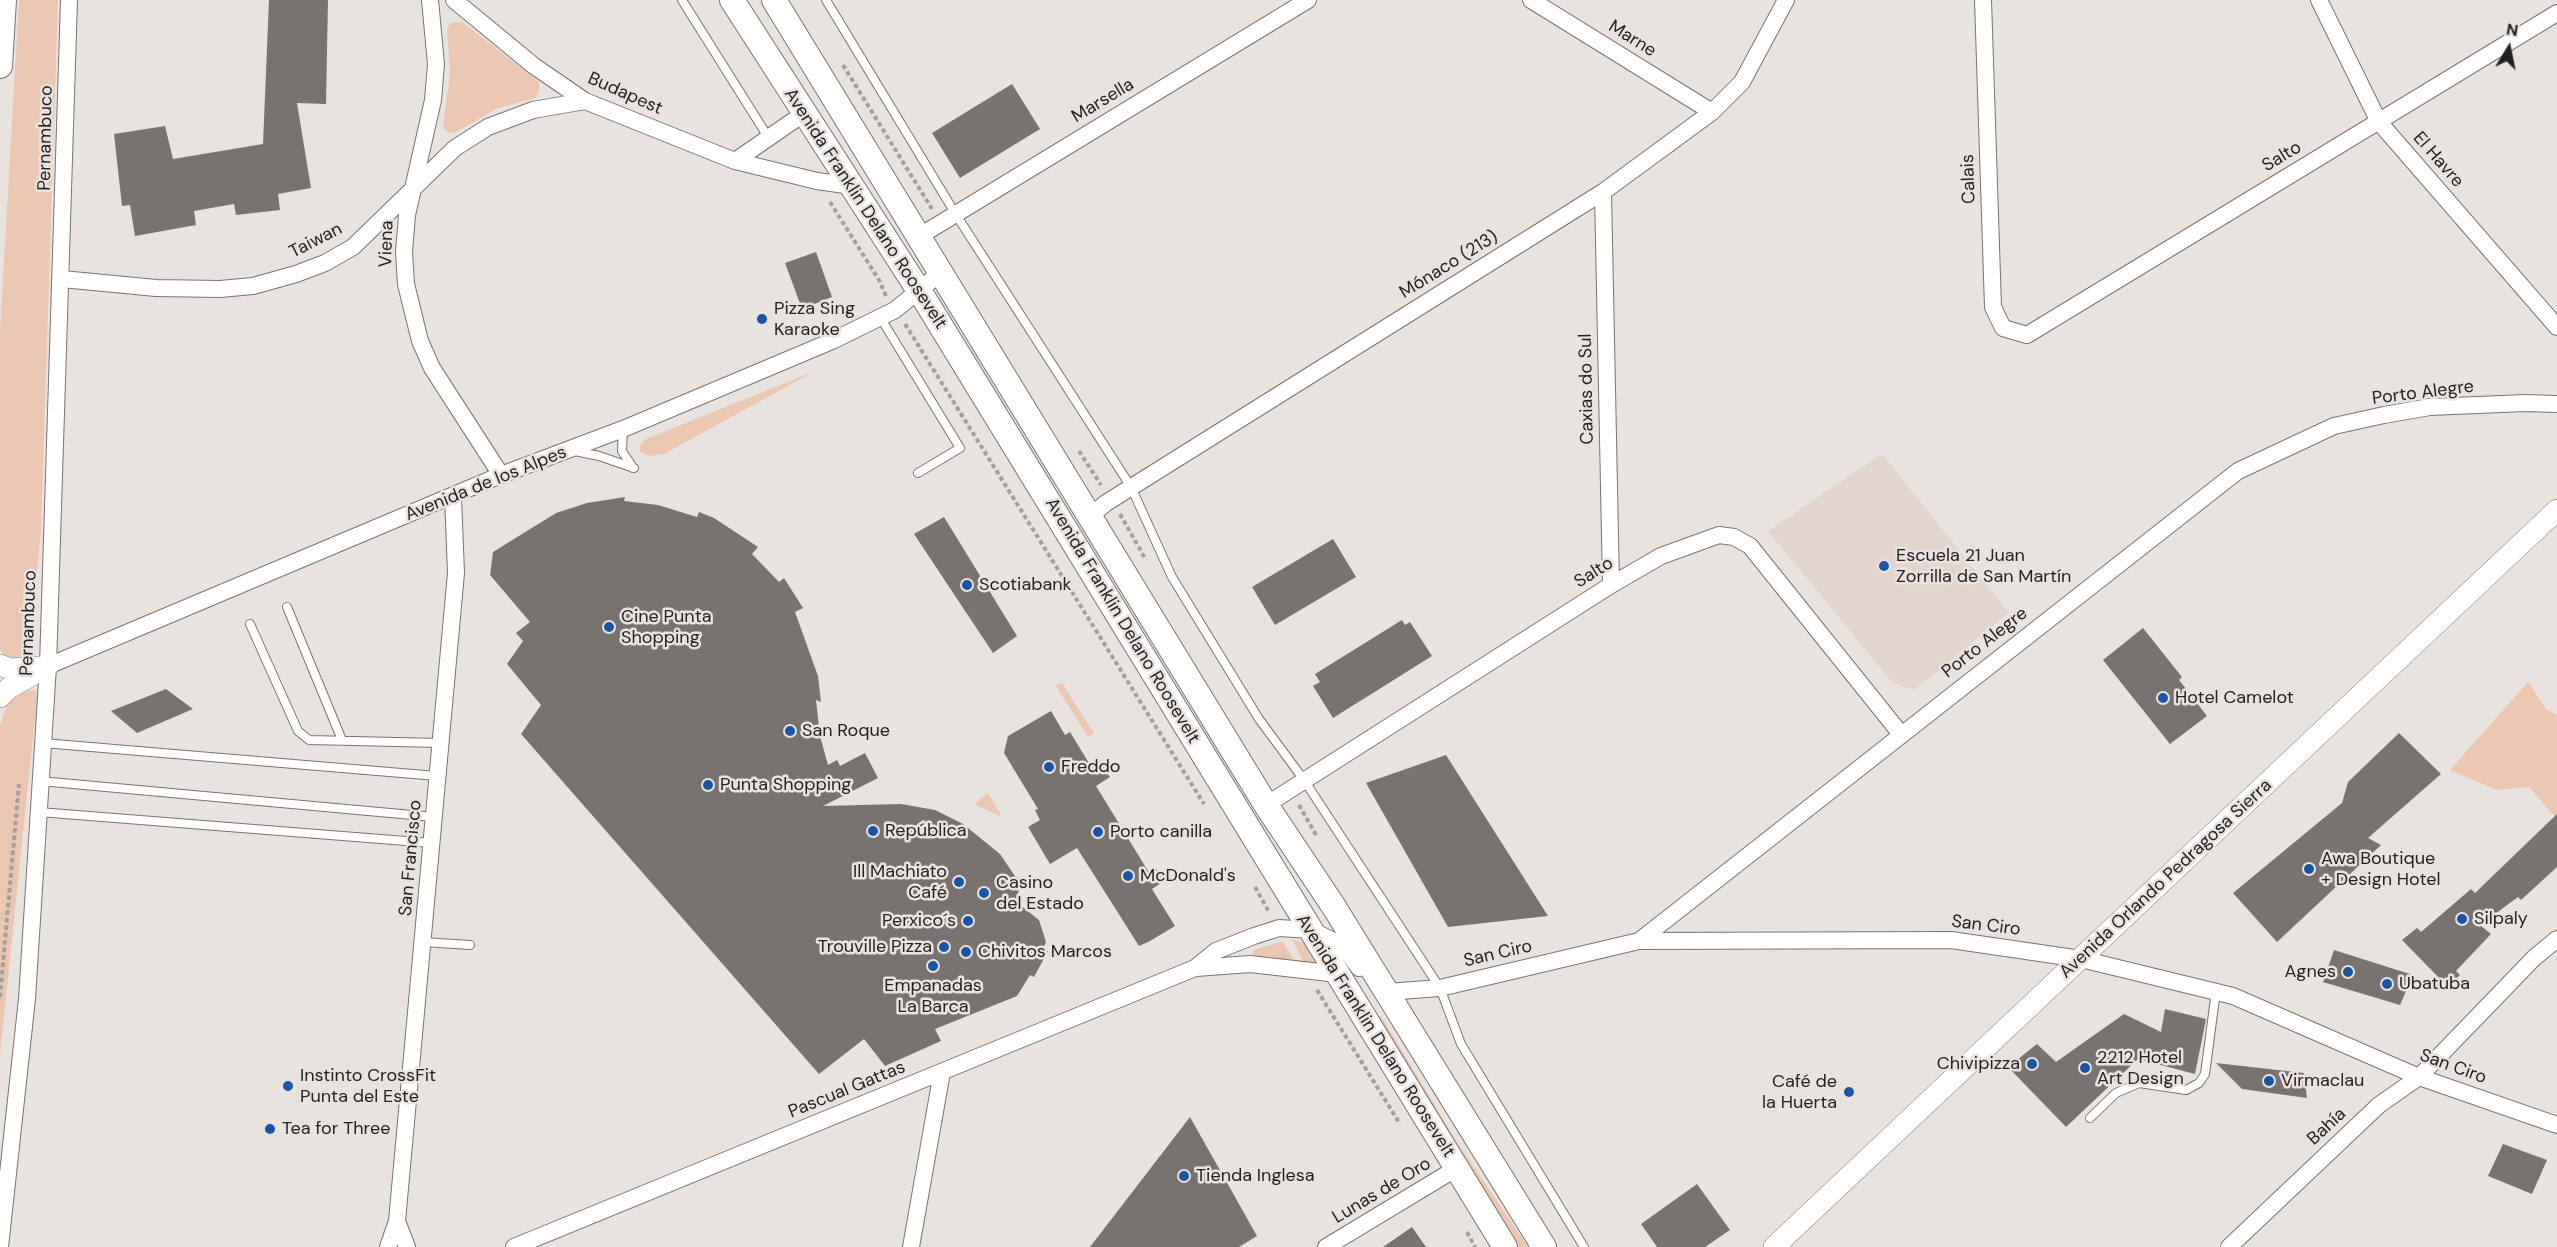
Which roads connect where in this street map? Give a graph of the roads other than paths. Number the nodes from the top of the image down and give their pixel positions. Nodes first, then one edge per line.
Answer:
1 (4, 0) edge
2 (69, 0) edge
3 (430, 0) edge
4 (454, 0) edge
5 (682, 0) edge
6 (732, 0) edge
7 (774, 0) edge
8 (826, 0) edge
9 (1308, 0) edge
10 (1531, 0) edge
11 (1786, 0) edge
12 (1983, 0) edge
13 (2319, 0) edge
14 (2557, 13) edge
15 (0, 66) edge
16 (585, 100) junction
17 (1712, 112) junction
18 (803, 114) junction
19 (2379, 122) junction
20 (768, 137) junction
21 (735, 161) junction
22 (415, 185) junction
23 (852, 186) junction
24 (1603, 192) junction
25 (956, 213) junction
26 (918, 237) junction
27 (939, 274) junction
28 (62, 279) junction
29 (920, 291) junction
30 (888, 314) junction
31 (2557, 327) edge
32 (2027, 335) joint
33 (2557, 404) edge
34 (623, 429) junction
35 (566, 451) junction
36 (918, 472) dead end
37 (501, 475) junction
38 (1131, 487) junction
39 (453, 498) junction
40 (2557, 510) edge
41 (1089, 517) junction
42 (1611, 585) junction
43 (287, 607) dead end
44 (250, 624) dead end
45 (0, 665) edge
46 (48, 666) junction
47 (0, 697) edge
48 (1900, 733) junction
49 (342, 741) junction
50 (43, 743) junction
51 (440, 743) junction
52 (437, 776) junction
53 (1304, 780) junction
54 (40, 781) junction
55 (1266, 805) junction
56 (39, 813) junction
57 (434, 817) junction
58 (431, 843) junction
59 (1311, 930) junction
60 (2557, 939) edge
61 (1639, 941) junction
62 (423, 942) junction
63 (470, 945) dead end
64 (2082, 958) junction
65 (1195, 968) junction
66 (1338, 974) junction
67 (1440, 988) junction
68 (2216, 991) junction
69 (1386, 992) junction
70 (1406, 1023) junction
71 (942, 1072) junction
72 (2419, 1077) junction
73 (2090, 1118) dead end
74 (2557, 1125) edge
75 (1457, 1168) junction
76 (397, 1221) junction
77 (0, 1247) edge
78 (388, 1247) edge
79 (407, 1247) edge
80 (514, 1247) edge
81 (910, 1247) edge
82 (1326, 1247) edge
83 (1505, 1247) edge
84 (1544, 1247) edge
85 (1584, 1247) edge
86 (1774, 1247) edge
87 (2229, 1247) edge

1 - 15 main road
2 - 28 street, Pernambuco
3 - 22 street
4 - 16 street, Budapest
5 - 20 lane
6 - 18 main road, Avenida Franklin Delano Roosevelt
7 - 26 main road, Avenida Franklin Delano Roosevelt
8 - 25 lane
9 - 25 street, Marsella
10 - 17 street, Marne
11 - 17 street, Mónaco (213)
12 - 32 street, Calais
13 - 19 street, El Havre
14 - 19 street, Salto
16 - 21 street, Budapest
16 - 22 street
17 - 24 street, Mónaco (213)
18 - 20 street
18 - 23 main road, Avenida Franklin Delano Roosevelt
19 - 31 street, El Havre
19 - 32 street, Salto
20 - 21 street
21 - 23 street, Budapest
22 - 28 street, Taiwan
22 - 37 street, Viena
23 - 29 main road, Avenida Franklin Delano Roosevelt
24 - 38 street, Mónaco (213)
24 - 42 street, Caxias do Sul
25 - 26 street, Marsella
25 - 38 lane
26 - 27 main road, Avenida Franklin Delano Roosevelt
27 - 29 street, Avenida de los Alpes
27 - 41 main road, Avenida Franklin Delano Roosevelt
28 - 46 street, Pernambuco
29 - 30 street, Avenida de los Alpes
29 - 59 main road, Avenida Franklin Delano Roosevelt
30 - 34 street, Avenida de los Alpes
30 - 36 lane
33 - 48 street, Porto Alegre
34 - 35 street, Avenida de los Alpes
34 - 35 lane
35 - 37 street, Avenida de los Alpes
37 - 39 street, Avenida de los Alpes
38 - 41 street, Mónaco (213)
38 - 53 lane
39 - 46 street, Avenida de los Alpes
39 - 51 street, San Francisco
40 - 64 street, Avenida Orlando Pedragosa Sierra
41 - 55 main road, Avenida Franklin Delano Roosevelt
42 - 48 street, Salto
42 - 53 street, Salto
43 - 49 lane
44 - 49 lane
45 - 46 street, Avenida de los Alpes
46 - 47 street, Avenida de los Alpes
46 - 50 street, Pernambuco
48 - 61 street, Porto Alegre
49 - 51 lane
50 - 52 lane
50 - 54 street, Pernambuco
51 - 52 street, San Francisco
52 - 57 street, San Francisco
53 - 55 street, Salto
53 - 67 lane
54 - 56 street, Pernambuco
54 - 57 lane
55 - 69 main road, Avenida Franklin Delano Roosevelt
56 - 58 lane
56 - 77 street, Pernambuco
57 - 58 street, San Francisco
58 - 62 street, San Francisco
59 - 65 street, Pascual Gattas
59 - 66 main road, Avenida Franklin Delano Roosevelt
59 - 70 street, Pascual Gattas
60 - 72 street, Bahía
61 - 64 street, San Ciro
61 - 67 street, San Ciro
62 - 63 lane
62 - 76 street, San Francisco
64 - 68 street, San Ciro
64 - 86 street, Avenida Orlando Pedragosa Sierra
65 - 66 street, Pascual Gattas
65 - 71 street, Pascual Gattas
66 - 75 main road, Avenida Franklin Delano Roosevelt
67 - 69 street, San Ciro
67 - 85 lane
68 - 72 street, San Ciro
68 - 73 lane
69 - 70 main road, Avenida Franklin Delano Roosevelt
70 - 84 main road, Avenida Franklin Delano Roosevelt
71 - 80 street, Pascual Gattas
71 - 81 street
72 - 74 street, San Ciro
72 - 87 street, Bahía
75 - 82 street, Lunas de Oro
75 - 83 main road, Avenida Franklin Delano Roosevelt
76 - 78 street, San Francisco
76 - 79 street, San Francisco

